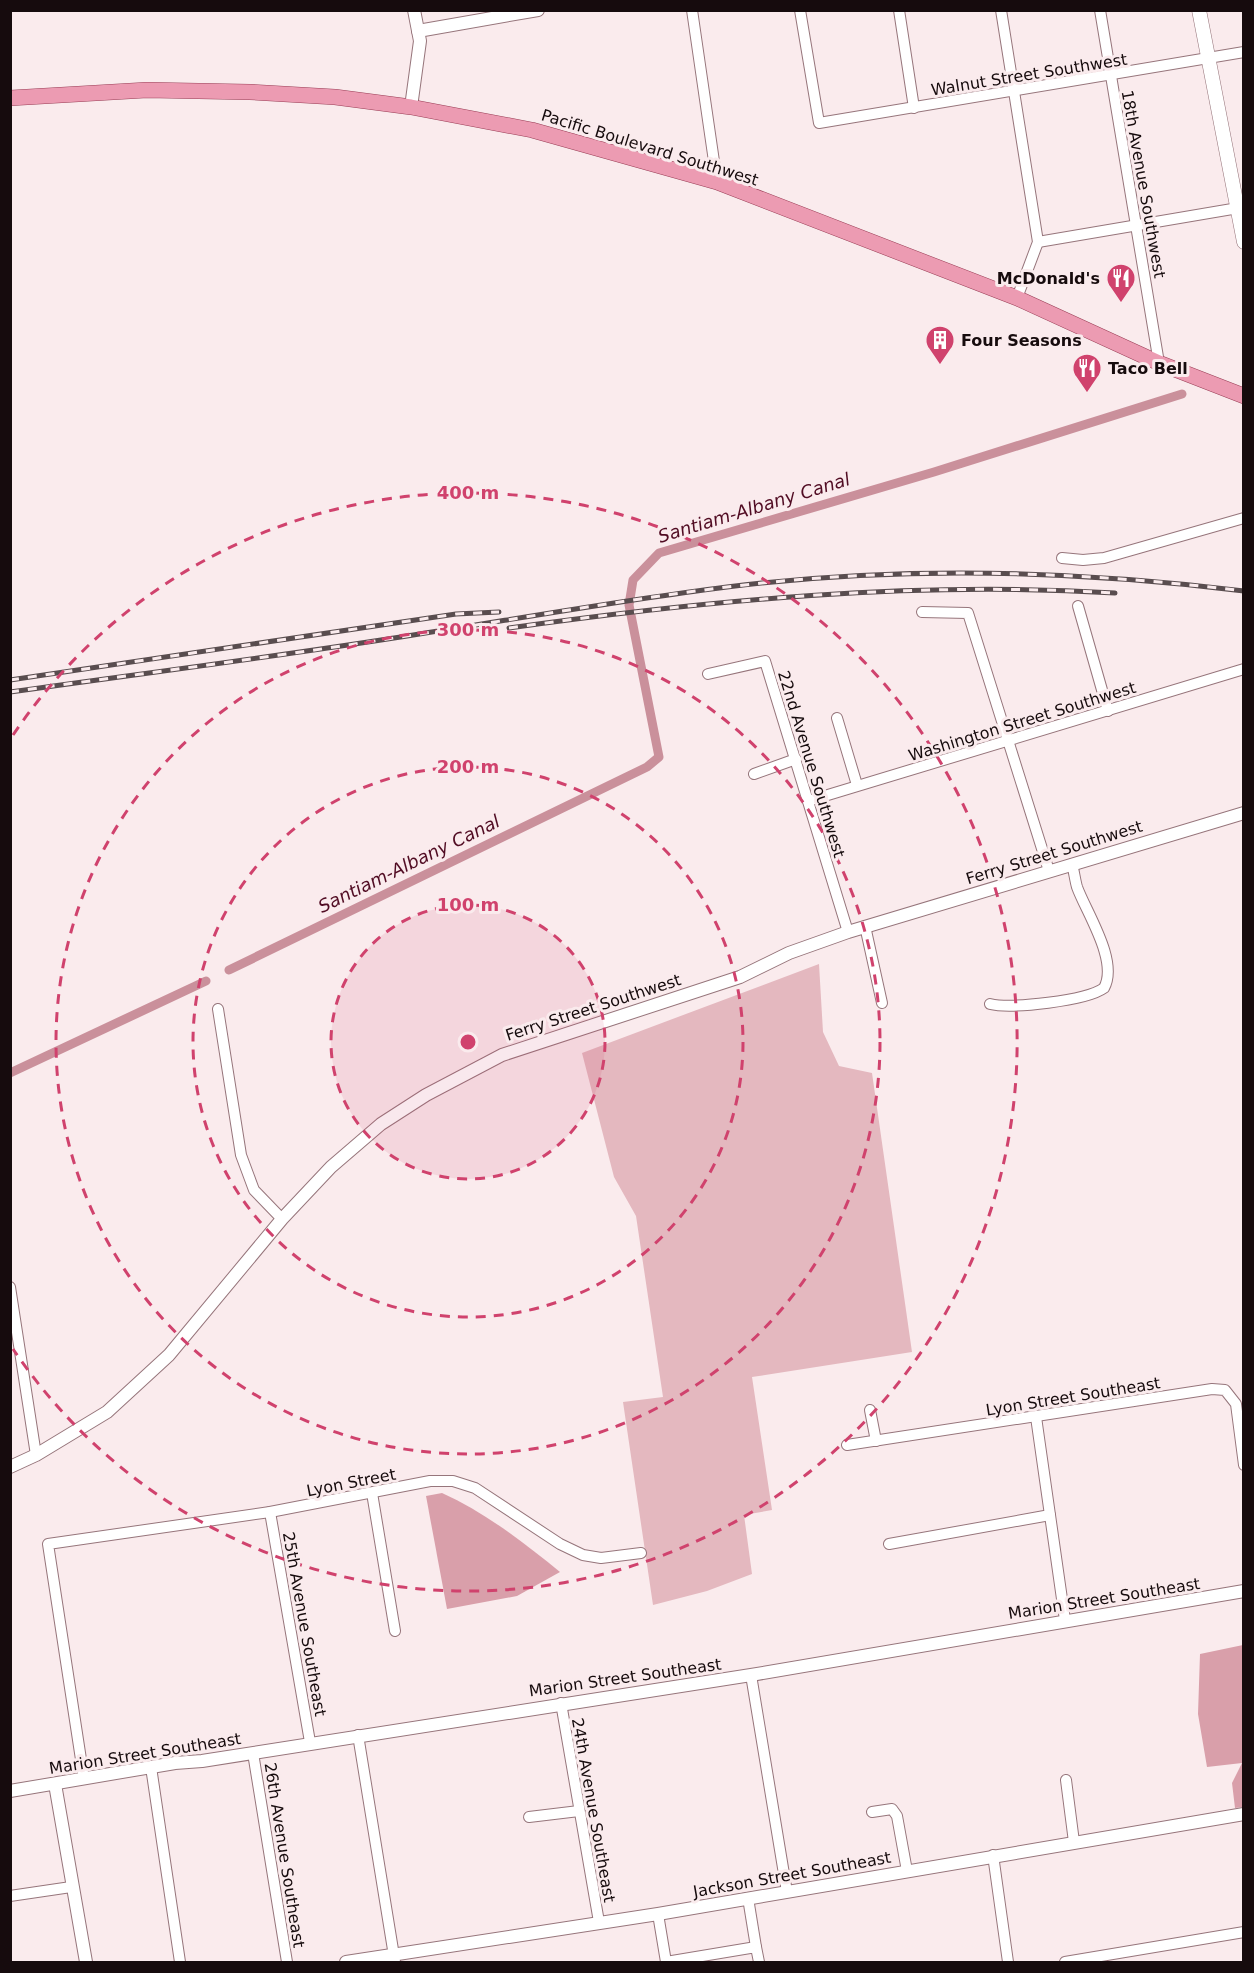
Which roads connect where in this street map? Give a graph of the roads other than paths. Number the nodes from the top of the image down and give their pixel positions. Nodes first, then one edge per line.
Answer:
1 (414, 10) edge
2 (538, 10) edge
3 (692, 10) edge
4 (800, 10) edge
5 (898, 10) edge
6 (1001, 10) edge
7 (1100, 10) edge
8 (1199, 10) edge
9 (418, 31) junction
10 (1244, 52) edge
11 (1208, 59) junction
12 (1110, 75) junction
13 (1014, 92) junction
14 (10, 98) edge
15 (411, 107) junction
16 (914, 108) junction
17 (717, 182) junction
18 (1241, 208) edge
19 (1137, 226) junction
20 (1038, 242) junction
21 (1244, 242) edge
22 (1017, 298) junction
23 (1159, 363) junction
24 (1244, 396) edge
25 (1244, 518) edge
26 (1062, 558) dead end
27 (1078, 606) dead end
28 (922, 612) dead end
29 (1244, 669) edge
30 (708, 674) dead end
31 (1108, 711) junction
32 (837, 718) dead end
33 (1008, 741) junction
34 (796, 759) junction
35 (754, 774) dead end
36 (857, 785) junction
37 (808, 801) junction
38 (1244, 813) edge
39 (1072, 864) junction
40 (1049, 871) junction
41 (865, 926) junction
42 (848, 932) junction
43 (882, 1003) dead end
44 (990, 1004) dead end
45 (218, 1009) dead end
46 (282, 1219) junction
47 (10, 1287) edge
48 (870, 1410) dead end
49 (1036, 1417) junction
50 (876, 1441) junction
51 (847, 1446) dead end
52 (36, 1455) junction
53 (1244, 1466) edge
54 (10, 1467) edge
55 (372, 1493) junction
56 (270, 1512) junction
57 (1050, 1515) junction
58 (890, 1544) dead end
59 (640, 1553) dead end
60 (1244, 1591) edge
61 (1065, 1620) junction
62 (395, 1631) dead end
63 (752, 1675) junction
64 (561, 1703) junction
65 (358, 1736) junction
66 (310, 1742) junction
67 (253, 1753) junction
68 (151, 1767) junction
69 (84, 1779) junction
70 (1066, 1780) dead end
71 (55, 1784) junction
72 (10, 1791) edge
73 (579, 1811) junction
74 (872, 1812) dead end
75 (1244, 1814) edge
76 (529, 1817) dead end
77 (1074, 1842) junction
78 (993, 1855) junction
79 (907, 1871) junction
80 (71, 1887) junction
81 (787, 1892) junction
82 (10, 1896) edge
83 (748, 1898) junction
84 (658, 1914) junction
85 (599, 1923) junction
86 (1244, 1932) edge
87 (756, 1947) junction
88 (394, 1959) edge
89 (86, 1962) edge
90 (180, 1962) edge
91 (287, 1962) edge
92 (346, 1962) edge
93 (666, 1962) edge
94 (759, 1962) edge
95 (1008, 1962) edge
96 (1065, 1962) edge

1 - 9 street
2 - 9 street
3 - 17 street
4 - 16 street, Walnut Street Southwest
5 - 16 street
6 - 13 street
7 - 12 street, 18th Avenue Southwest
8 - 11 main road
9 - 15 street
10 - 11 street, Walnut Street Southwest
11 - 12 street, Walnut Street Southwest
11 - 18 main road
12 - 13 street, Walnut Street Southwest
12 - 19 street, 18th Avenue Southwest
13 - 16 street, Walnut Street Southwest
13 - 20 street
14 - 15 main road, Pacific Boulevard Southwest
15 - 17 main road, Pacific Boulevard Southwest
17 - 22 main road, Pacific Boulevard Southwest
18 - 19 street
18 - 21 main road
19 - 20 street
19 - 23 street, 18th Avenue Southwest
20 - 22 street
22 - 23 main road, Pacific Boulevard Southwest
23 - 24 main road, Pacific Boulevard Southwest
25 - 26 street
27 - 31 street
28 - 33 street
29 - 31 street, Washington Street Southwest
30 - 34 street, 22nd Avenue Southwest
31 - 33 street, Washington Street Southwest
32 - 36 street
33 - 36 street, Washington Street Southwest
33 - 40 street
34 - 35 street
34 - 37 street, 22nd Avenue Southwest
36 - 37 street, Washington Street Southwest
37 - 42 street, 22nd Avenue Southwest
38 - 39 street, Ferry Street Southwest
39 - 40 street, Ferry Street Southwest
39 - 44 street
40 - 41 street, Ferry Street Southwest
41 - 42 street, Ferry Street Southwest
41 - 43 street
42 - 46 street, Ferry Street Southwest
45 - 46 street
46 - 52 street, Ferry Street Southwest
47 - 52 street
48 - 50 street
49 - 50 street, Lyon Street Southeast
49 - 53 street, Lyon Street Southeast
49 - 57 street
50 - 51 street, Lyon Street Southeast
52 - 54 street, Ferry Street Southwest
55 - 56 street, Lyon Street
55 - 59 street, Lyon Street
55 - 62 street
56 - 66 street, 25th Avenue Southeast
56 - 69 street, Lyon Street
57 - 58 street
57 - 61 street
60 - 61 street, Marion Street Southeast
61 - 63 street, Marion Street Southeast
63 - 64 street, Marion Street Southeast
63 - 81 street
64 - 65 street, Marion Street Southeast
64 - 73 street, 24th Avenue Southeast
65 - 66 street, Marion Street Southeast
65 - 88 street
66 - 67 street, Marion Street Southeast
67 - 68 street, Marion Street Southeast
67 - 91 street, 26th Avenue Southeast
68 - 69 street, Marion Street Southeast
68 - 90 street
69 - 71 street, Marion Street Southeast
70 - 77 street
71 - 72 street, Marion Street Southeast
71 - 80 street
73 - 76 street
73 - 85 street, 24th Avenue Southeast
74 - 79 street
75 - 77 street, Jackson Street Southeast
77 - 78 street, Jackson Street Southeast
78 - 79 street, Jackson Street Southeast
78 - 95 street
79 - 81 street, Jackson Street Southeast
80 - 82 street
80 - 89 street
81 - 83 street, Jackson Street Southeast
83 - 84 street, Jackson Street Southeast
83 - 87 street
84 - 85 street, Jackson Street Southeast
84 - 93 street
85 - 88 street, Jackson Street Southeast
86 - 96 street
87 - 93 street
87 - 94 street
88 - 92 street, Jackson Street Southeast

